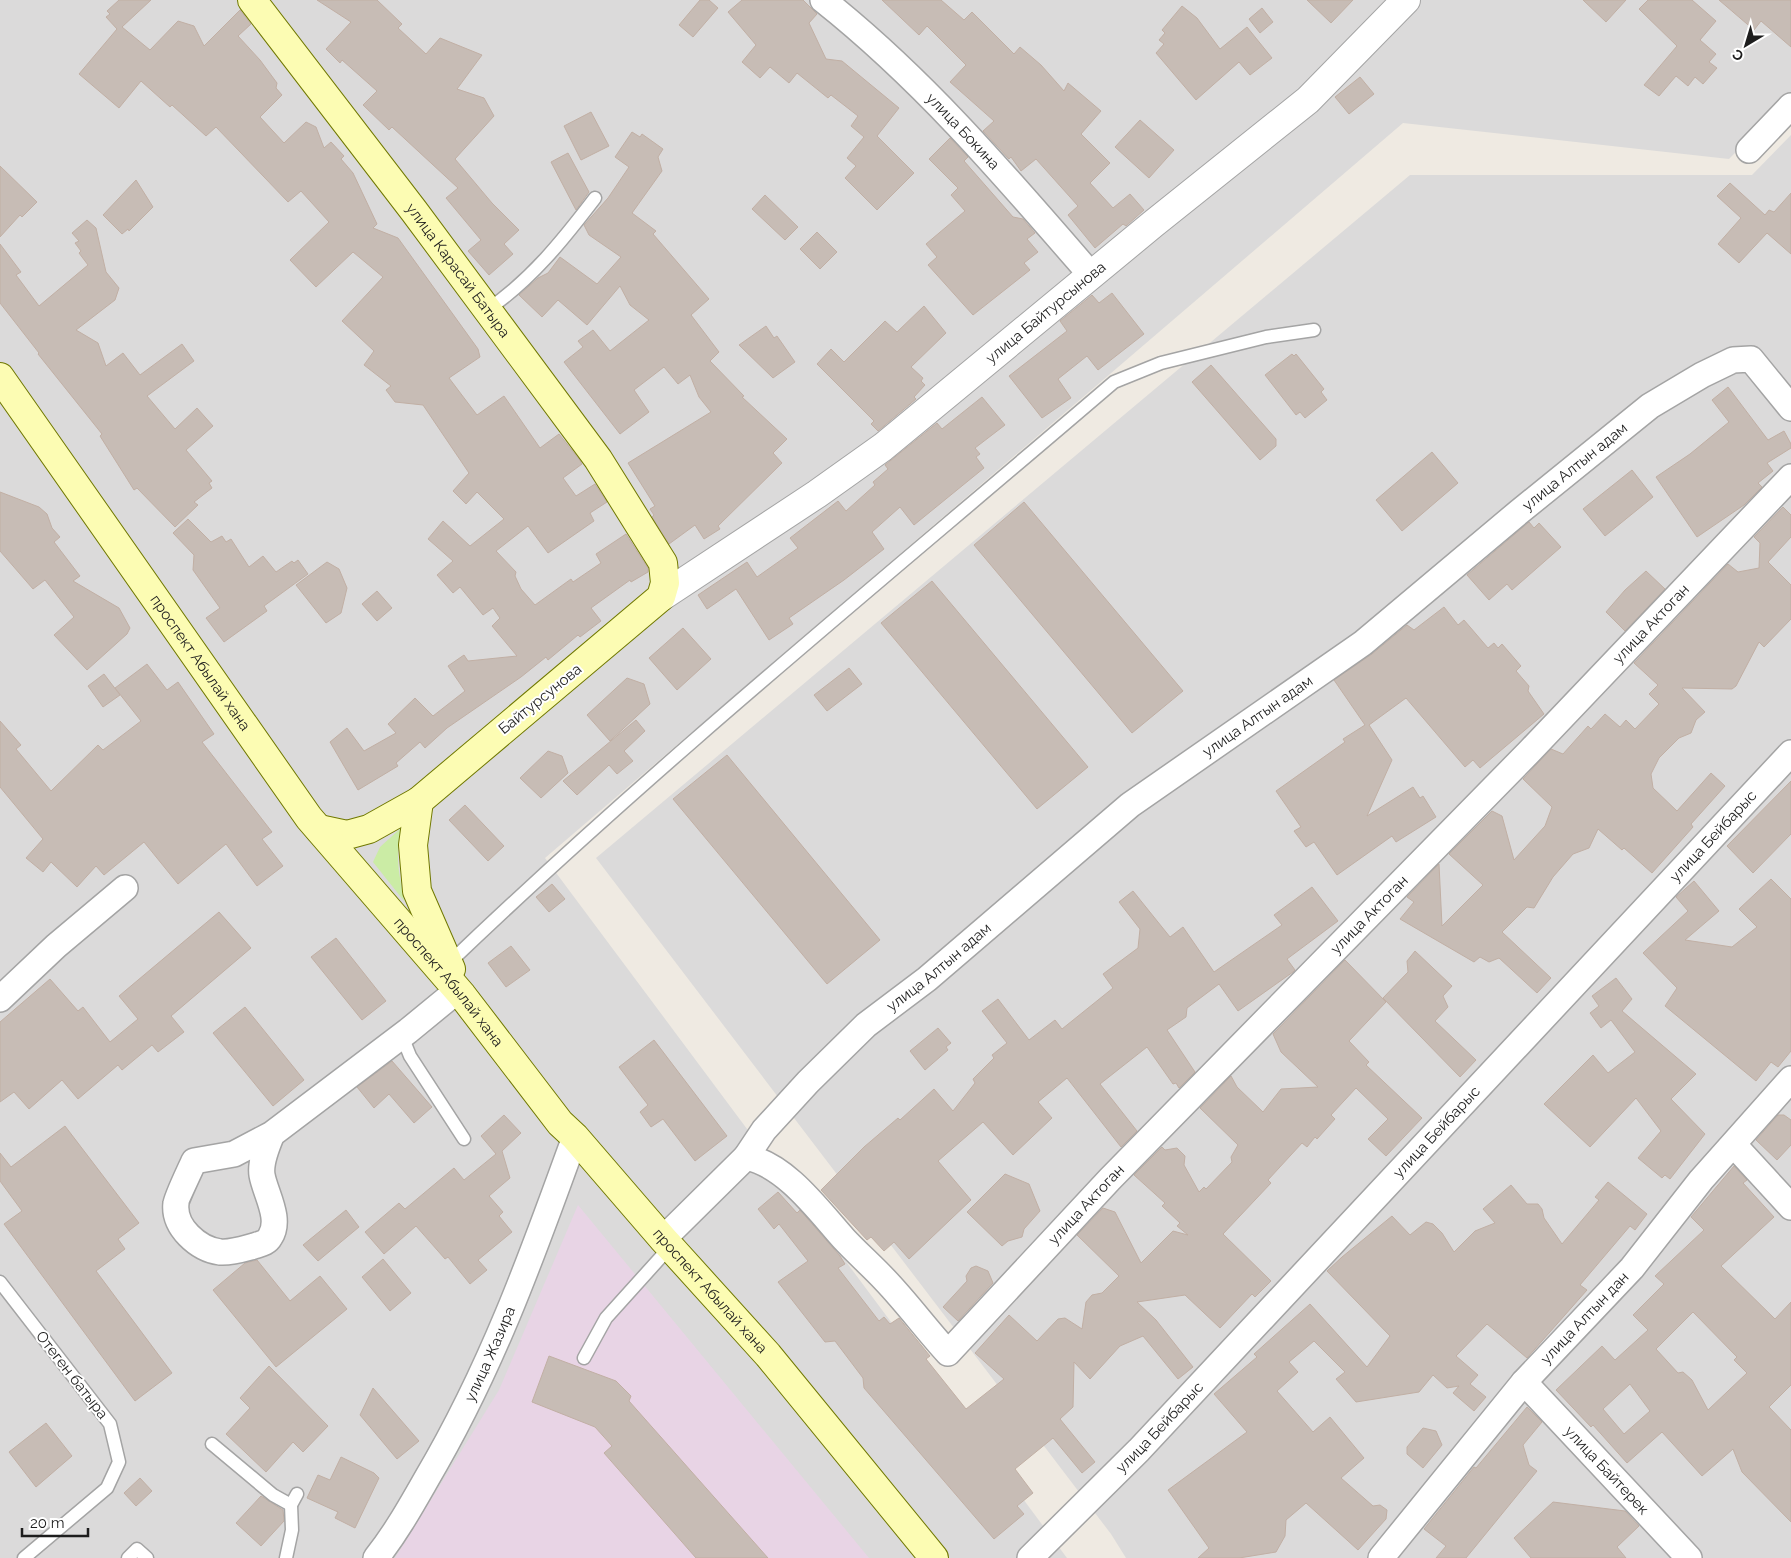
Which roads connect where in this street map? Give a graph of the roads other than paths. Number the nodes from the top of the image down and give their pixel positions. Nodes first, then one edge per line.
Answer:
1 (252, 0) edge
2 (822, 0) edge
3 (1406, 0) edge
4 (1791, 106) edge
5 (1749, 150) dead end
6 (595, 198) dead end
7 (1091, 275) junction
8 (486, 310) junction
9 (1314, 330) dead end
10 (0, 377) edge
11 (1791, 408) edge
12 (1791, 476) edge
13 (654, 548) junction
14 (705, 568) junction
15 (661, 597) junction
16 (1791, 753) edge
17 (419, 801) junction
18 (319, 829) junction
19 (125, 888) dead end
20 (448, 964) junction
21 (460, 993) junction
22 (0, 999) edge
23 (402, 1036) junction
24 (1791, 1078) edge
25 (272, 1134) junction
26 (575, 1137) junction
27 (464, 1138) dead end
28 (1734, 1145) junction
29 (746, 1157) junction
30 (1791, 1207) edge
31 (666, 1243) junction
32 (0, 1282) edge
33 (584, 1358) dead end
34 (1524, 1382) junction
35 (212, 1444) dead end
36 (24, 1558) edge
37 (128, 1558) edge
38 (146, 1558) edge
39 (286, 1558) edge
40 (376, 1558) edge
41 (934, 1558) edge
42 (1030, 1558) edge
43 (1381, 1558) edge
44 (1689, 1558) edge

1 - 8 main road, улица Карасай Батыра
2 - 7 street, улица Бокина
3 - 7 street, улица Байтурсынова
4 - 5 street
6 - 8 lane
7 - 14 street, улица Байтурсынова
8 - 13 main road, улица Карасай Батыра
9 - 20 lane
10 - 18 main road, проспект Абылай хана
11 - 29 street, улица Алтын адам
12 - 29 street, улица Актоган
13 - 14 street
13 - 15 main road, улица Карасай Батыра
14 - 15 street, улица Байтурсынова
15 - 17 main road, Байтурсунова
16 - 42 street, улица Бейбарыс
17 - 18 main road, Байтурсунова
17 - 20 main road
18 - 21 main road, проспект Абылай хана
19 - 22 street
20 - 21 main road
21 - 23 street
21 - 26 main road, проспект Абылай хана
23 - 25 street
23 - 27 lane
24 - 28 street, улица Алтын дан
25 - 25 street
26 - 31 main road, проспект Абылай хана
26 - 40 street, улица Жазира
28 - 30 street
28 - 34 street, улица Алтын дан
29 - 31 street
31 - 33 lane
31 - 41 main road, проспект Абылай хана
32 - 36 lane, Отеген батыра
34 - 43 street, улица Алтын дан
34 - 44 street, улица Байтерек
35 - 39 lane
37 - 38 lane

